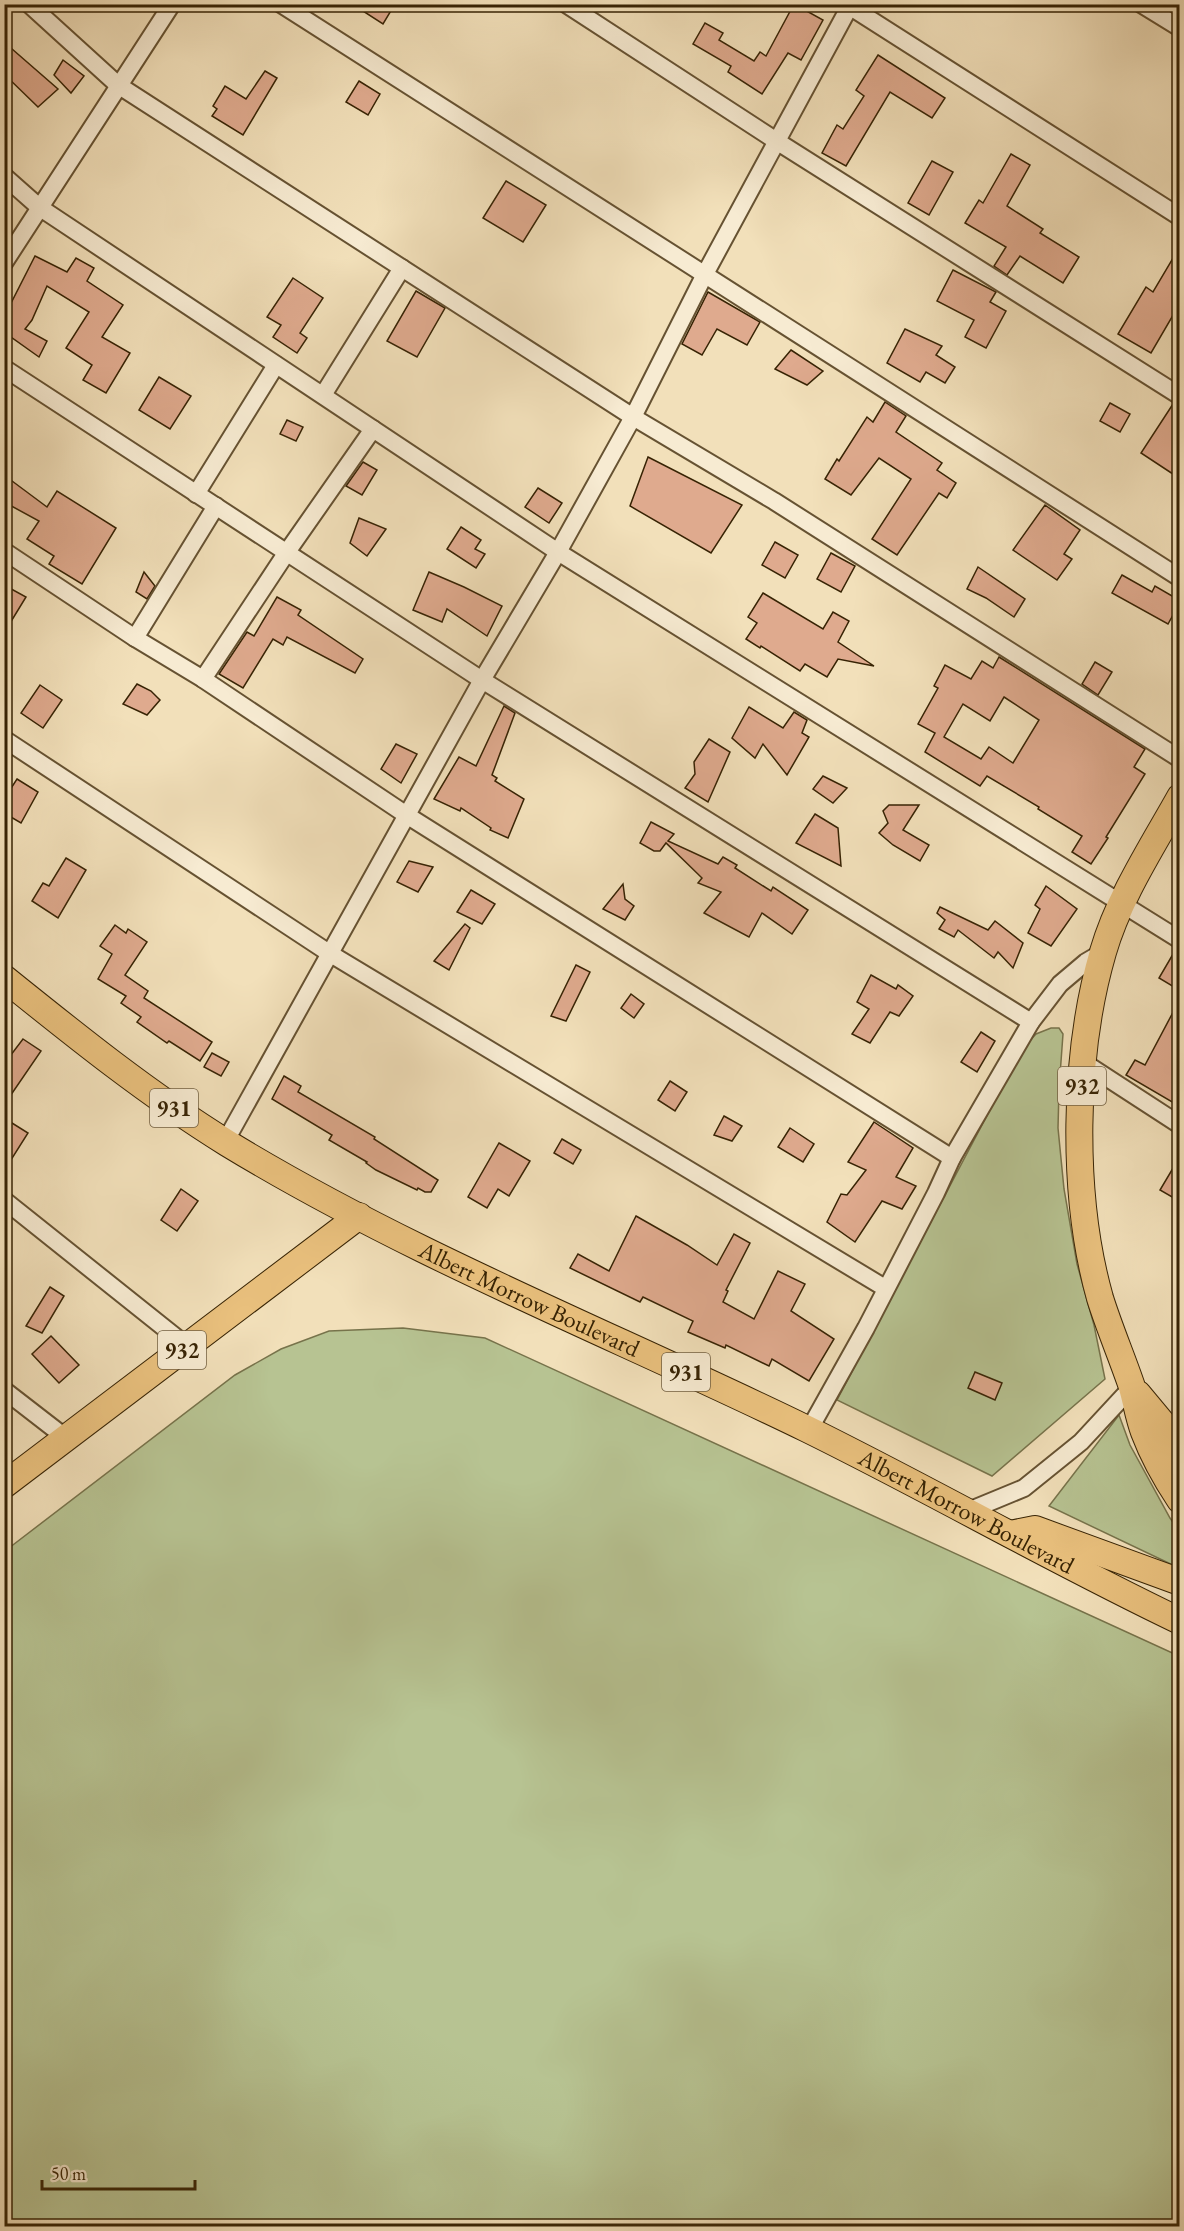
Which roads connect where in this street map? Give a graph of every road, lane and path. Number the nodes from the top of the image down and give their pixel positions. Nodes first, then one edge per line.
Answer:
1 (29, 4) edge
2 (172, 4) edge
3 (280, 4) edge
4 (566, 4) edge
5 (1141, 4) edge
6 (848, 5) edge
7 (1179, 28) edge
8 (118, 85) junction
9 (778, 142) junction
10 (4, 177) edge
11 (39, 207) junction
12 (1179, 217) edge
13 (4, 263) edge
14 (402, 268) junction
15 (705, 274) junction
16 (276, 365) junction
17 (4, 368) edge
18 (323, 395) junction
19 (1179, 396) edge
20 (633, 417) junction
21 (373, 429) junction
22 (196, 494) junction
23 (216, 506) junction
24 (4, 551) edge
25 (286, 552) junction
26 (558, 552) junction
27 (1179, 578) edge
28 (135, 638) junction
29 (203, 679) junction
30 (482, 680) junction
31 (4, 739) edge
32 (1179, 759) edge
33 (1179, 797) edge
34 (408, 816) junction
35 (1122, 903) junction
36 (1179, 940) edge
37 (1103, 952) junction
38 (329, 953) junction
39 (4, 978) edge
40 (1031, 1022) junction
41 (1083, 1062) junction
42 (1179, 1125) edge
43 (225, 1142) junction
44 (952, 1158) junction
45 (4, 1200) edge
46 (359, 1216) junction
47 (885, 1288) junction
48 (187, 1346) junction
49 (1132, 1387) junction
50 (4, 1390) edge
51 (809, 1430) junction
52 (66, 1438) junction
53 (1179, 1452) edge
54 (4, 1485) edge
55 (1179, 1500) edge
56 (966, 1512) junction
57 (1010, 1534) junction
58 (1179, 1582) edge
59 (1115, 1590) junction
60 (1179, 1608) edge
61 (1179, 1621) edge

1 - 8 street
2 - 8 street
3 - 15 street
4 - 9 street
5 - 7 street
6 - 9 street
6 - 12 street
8 - 11 street
8 - 14 street
9 - 15 street
9 - 19 street
10 - 11 street
11 - 13 street
11 - 16 street
14 - 18 street
14 - 20 street
15 - 20 street
15 - 27 street
16 - 18 street
16 - 22 street
17 - 22 street
18 - 21 street
20 - 26 street
20 - 32 street
21 - 25 street
21 - 26 street
22 - 23 street
23 - 25 street
23 - 28 street
24 - 28 street
25 - 29 street
25 - 30 street
26 - 30 street
26 - 35 street
28 - 29 street
29 - 34 street
30 - 34 street
30 - 40 street
31 - 38 street
33 - 35 main road, 932
34 - 38 street
34 - 44 street
35 - 36 street
35 - 37 main road, 932
37 - 40 street
37 - 41 main road, 932
38 - 43 street
38 - 47 street
39 - 43 main road, Albert Morrow Boulevard / 931
40 - 44 street
41 - 42 street
41 - 49 main road, 932
43 - 46 main road, Albert Morrow Boulevard / 931
44 - 47 street
45 - 48 street
46 - 48 main road, 932
46 - 51 main road, Albert Morrow Boulevard / 931
47 - 51 street
48 - 52 main road, 932
49 - 53 main road, 932
49 - 55 main road, 932
49 - 56 street
50 - 52 street
51 - 56 main road, Albert Morrow Boulevard / 931
52 - 54 main road, 932
56 - 57 main road, Albert Morrow Boulevard / 931
57 - 58 main road
57 - 59 main road, Albert Morrow Boulevard / 931
59 - 60 main road
59 - 61 main road, Albert Morrow Boulevard / 931

